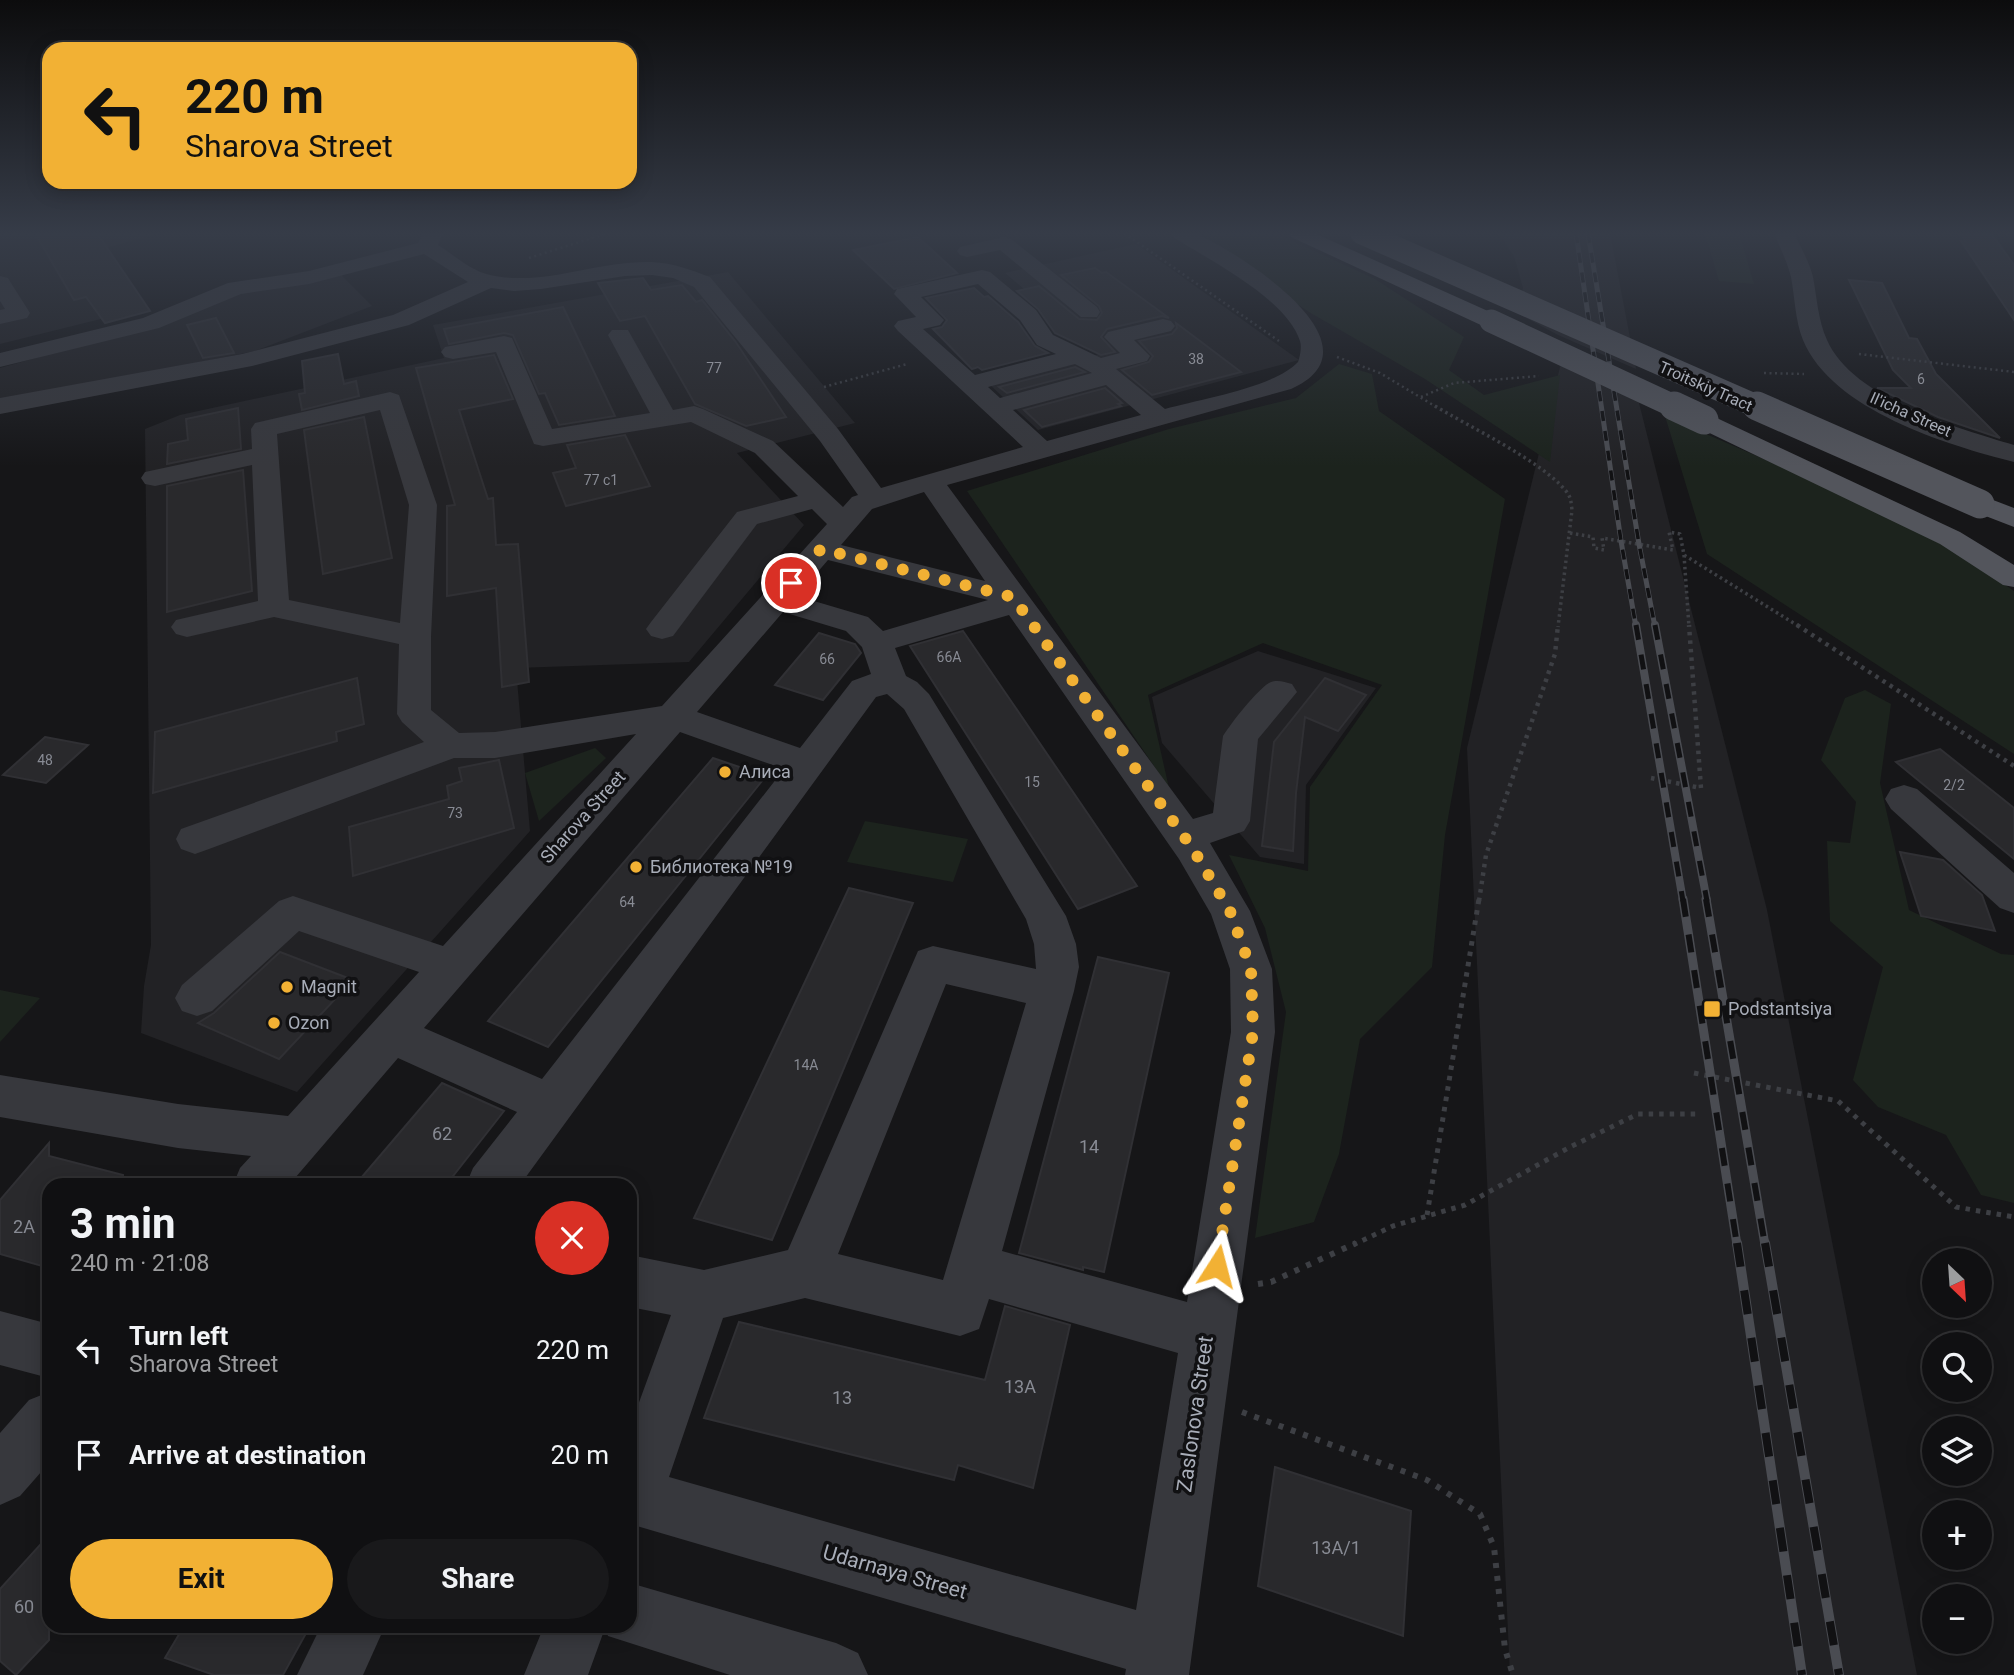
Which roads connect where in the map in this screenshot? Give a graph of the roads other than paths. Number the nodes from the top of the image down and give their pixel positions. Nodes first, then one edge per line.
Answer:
1 (18, 311) edge
2 (180, 311) edge
3 (418, 311) edge
4 (726, 311) edge
5 (923, 311) edge
6 (1023, 311) edge
7 (1294, 311) edge
8 (1469, 311) edge
9 (1540, 311) edge
10 (1807, 311) edge
11 (0, 317) edge
12 (1163, 326) dead end
13 (620, 335) dead end
14 (453, 352) dead end
15 (0, 360) edge
16 (1095, 366) junction
17 (970, 384) junction
18 (0, 406) edge
19 (995, 407) junction
20 (665, 418) junction
21 (1161, 419) junction
22 (1043, 451) junction
23 (265, 454) junction
24 (2014, 454) edge
25 (155, 478) dead end
26 (930, 481) junction
27 (875, 499) junction
28 (2014, 518) edge
29 (828, 524) junction
30 (2014, 578) edge
31 (1015, 599) junction
32 (776, 600) junction
33 (274, 607) junction
34 (187, 627) dead end
35 (662, 629) dead end
36 (415, 637) junction
37 (884, 663) junction
38 (1280, 692) dead end
39 (673, 716) junction
40 (451, 746) junction
41 (808, 764) junction
42 (1904, 799) dead end
43 (1185, 838) junction
44 (195, 839) dead end
45 (2014, 897) edge
46 (451, 966) junction
47 (1052, 991) junction
48 (197, 998) dead end
49 (390, 1034) junction
50 (0, 1096) edge
51 (551, 1105) junction
52 (296, 1139) junction
53 (263, 1178) edge
54 (495, 1178) edge
55 (973, 1269) junction
56 (805, 1272) junction
57 (637, 1282) edge
58 (704, 1296) junction
59 (1210, 1313) junction
60 (0, 1338) edge
61 (42, 1349) edge
62 (637, 1482) edge
63 (637, 1498) edge
64 (637, 1616) edge
65 (350, 1633) edge
66 (572, 1633) edge
67 (1159, 1662) edge
68 (329, 1675) edge
69 (556, 1675) edge
70 (836, 1675) edge

1 - 11 street
2 - 15 street
3 - 18 street
4 - 27 street
5 - 17 street
6 - 16 street
7 - 21 street, Sharova Street
8 - 30 main road, bridge
9 - 28 main road, Troitskiy Tract, bridge
10 - 24 street, Il'icha Street
12 - 16 street
13 - 20 street
14 - 20 street
16 - 17 street
16 - 19 street
16 - 21 street
17 - 19 street
19 - 22 street
20 - 29 street
21 - 22 street, Sharova Street
22 - 26 street, Sharova Street
23 - 25 street
23 - 33 street
23 - 36 street
26 - 27 street, Sharova Street
26 - 31 street, Zaslonova Street
27 - 29 street, Sharova Street
29 - 31 street
29 - 32 street, Sharova Street
29 - 35 street
31 - 37 street
31 - 43 street, Zaslonova Street
32 - 37 street
32 - 39 street, Sharova Street
33 - 34 street
33 - 36 street
36 - 40 street
37 - 41 street
37 - 47 street
38 - 43 street
39 - 40 street
39 - 41 street
39 - 46 street, Sharova Street
40 - 44 street
41 - 51 street
42 - 45 street
43 - 59 street, Zaslonova Street
46 - 48 street
46 - 49 street, Sharova Street
47 - 55 street
47 - 56 street
49 - 51 street
49 - 52 street, Sharova Street
50 - 52 street
51 - 54 street
52 - 53 street, Sharova Street
55 - 56 street
55 - 59 street
56 - 58 street
57 - 58 street
58 - 62 street
59 - 67 street, Zaslonova Street
60 - 61 street
63 - 67 street, Udarnaya Street
64 - 70 street
65 - 68 street
66 - 69 street

